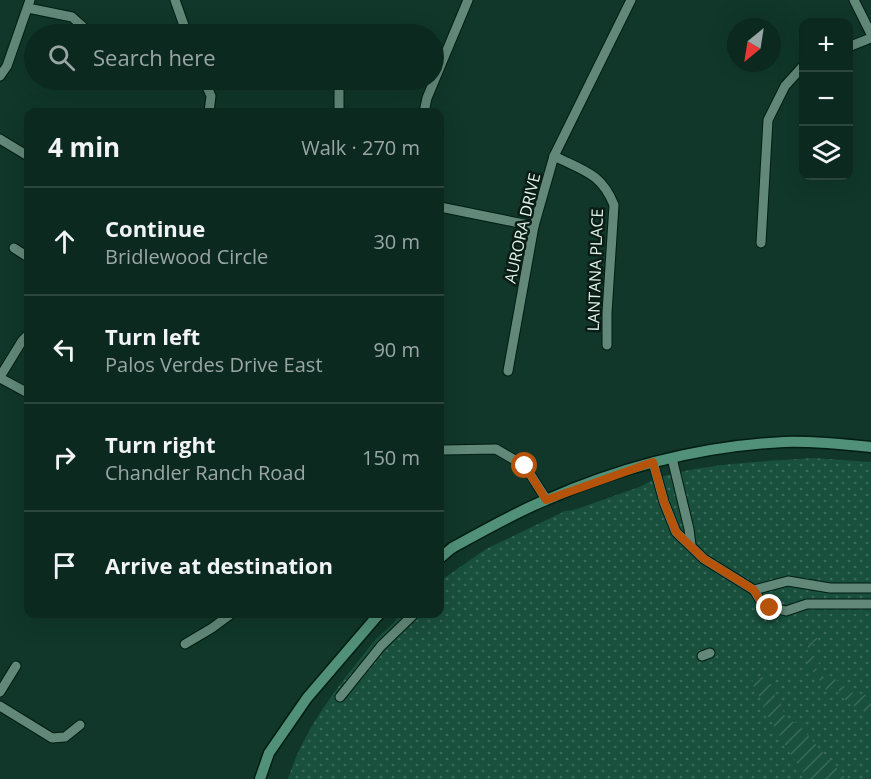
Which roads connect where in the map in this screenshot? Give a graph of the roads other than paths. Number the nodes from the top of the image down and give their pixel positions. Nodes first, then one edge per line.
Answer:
1 (175, 0) edge
2 (468, 0) edge
3 (631, 0) edge
4 (854, 0) edge
5 (29, 4) edge
6 (80, 24) edge
7 (184, 24) edge
8 (871, 36) edge
9 (853, 45) edge
10 (444, 57) edge
11 (799, 70) edge
12 (0, 76) edge
13 (208, 90) edge
14 (339, 90) edge
15 (430, 90) edge
16 (209, 108) edge
17 (339, 108) edge
18 (425, 108) edge
19 (0, 139) edge
20 (24, 154) edge
21 (554, 156) junction
22 (444, 208) edge
23 (534, 226) junction
24 (761, 243) dead end
25 (14, 248) dead end
26 (24, 254) edge
27 (24, 339) edge
28 (607, 345) dead end
29 (508, 371) dead end
30 (0, 378) edge
31 (24, 391) edge
32 (871, 447) edge
33 (444, 450) edge
34 (672, 458) junction
35 (653, 462) junction
36 (546, 500) junction
37 (691, 545) junction
38 (444, 555) edge
39 (808, 584) junction
40 (871, 588) edge
41 (754, 590) junction
42 (807, 604) junction
43 (871, 604) edge
44 (226, 618) edge
45 (376, 618) edge
46 (410, 618) edge
47 (185, 644) dead end
48 (16, 666) dead end
49 (0, 692) edge
50 (340, 698) dead end
51 (0, 706) edge
52 (80, 725) dead end
53 (260, 779) edge

1 - 7 street
2 - 10 street
3 - 21 street, AURORA DRIVE
4 - 8 street
5 - 6 street
5 - 12 street
8 - 9 street
11 - 24 street
13 - 16 street
14 - 17 street
15 - 18 street
19 - 20 street
21 - 23 street, AURORA DRIVE
21 - 28 street, LANTANA PLACE
22 - 23 street
23 - 29 street, AURORA DRIVE
25 - 26 street
27 - 30 street
30 - 31 street
32 - 34 main road
33 - 36 street
34 - 35 main road
34 - 37 street
35 - 36 main road
35 - 37 street
36 - 38 main road
37 - 41 street
39 - 40 street
39 - 41 street
39 - 42 street
41 - 42 street
42 - 43 street
44 - 47 street
45 - 53 main road
46 - 50 street
48 - 49 street
51 - 52 street

